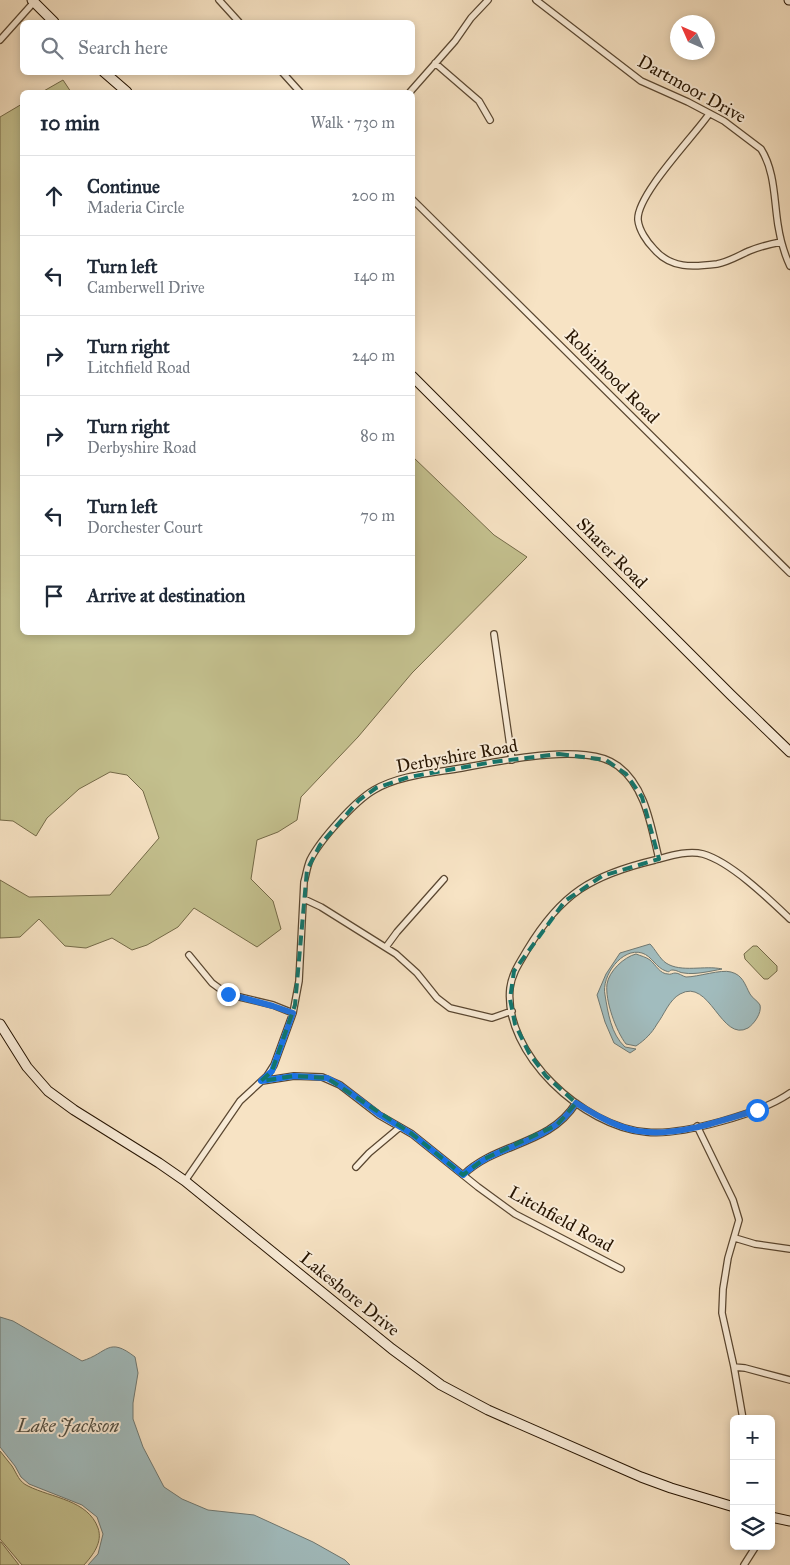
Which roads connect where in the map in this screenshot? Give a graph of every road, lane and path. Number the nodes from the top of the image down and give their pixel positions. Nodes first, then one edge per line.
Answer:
1 (219, 0) edge
2 (488, 0) edge
3 (536, 0) edge
4 (33, 1) edge
5 (52, 20) edge
6 (237, 20) edge
7 (0, 40) edge
8 (435, 64) junction
9 (107, 75) edge
10 (285, 75) edge
11 (125, 90) edge
12 (298, 90) edge
13 (412, 90) edge
14 (709, 114) junction
15 (490, 120) dead end
16 (415, 202) edge
17 (781, 242) junction
18 (790, 266) edge
19 (415, 379) edge
20 (790, 573) edge
21 (494, 634) dead end
22 (790, 752) edge
23 (512, 760) junction
24 (659, 859) junction
25 (444, 879) dead end
26 (304, 899) junction
27 (790, 908) edge
28 (784, 914) junction
29 (790, 919) edge
30 (386, 947) junction
31 (189, 955) dead end
32 (512, 1011) junction
33 (293, 1013) junction
34 (0, 1024) edge
35 (261, 1081) junction
36 (790, 1092) edge
37 (576, 1103) junction
38 (697, 1126) junction
39 (400, 1127) junction
40 (356, 1167) dead end
41 (463, 1175) junction
42 (185, 1181) junction
43 (735, 1238) junction
44 (790, 1249) edge
45 (621, 1269) dead end
46 (734, 1367) junction
47 (790, 1380) edge
48 (742, 1415) edge
49 (730, 1506) edge
50 (775, 1519) edge
51 (790, 1521) edge
52 (753, 1550) edge
53 (744, 1565) edge

1 - 6 street
2 - 8 street
3 - 14 street, Dartmoor Drive
4 - 5 street
4 - 7 street
8 - 13 street
8 - 15 street
9 - 11 street
10 - 12 street
14 - 17 street, Dartmoor Drive
14 - 17 street
16 - 20 street, Robinhood Road
17 - 18 street, Dartmoor Drive
19 - 22 street, Sharer Road
21 - 23 street
23 - 24 street, Derbyshire Road
23 - 26 street, Derbyshire Road
24 - 28 street
24 - 32 street
25 - 30 street
26 - 30 street
26 - 33 street, Derbyshire Road
27 - 28 street
28 - 29 street
30 - 32 street
31 - 33 street
32 - 37 street
33 - 35 street, Derbyshire Road
34 - 42 street, Lakeshore Drive
35 - 39 street, Litchfield Road
35 - 42 street
36 - 38 street
37 - 38 street
37 - 41 street
38 - 43 street
39 - 40 street
39 - 41 street, Litchfield Road
41 - 45 street, Litchfield Road
42 - 49 street, Lakeshore Drive
43 - 44 street
43 - 46 street
46 - 47 street
46 - 48 street
50 - 51 street
52 - 53 street

